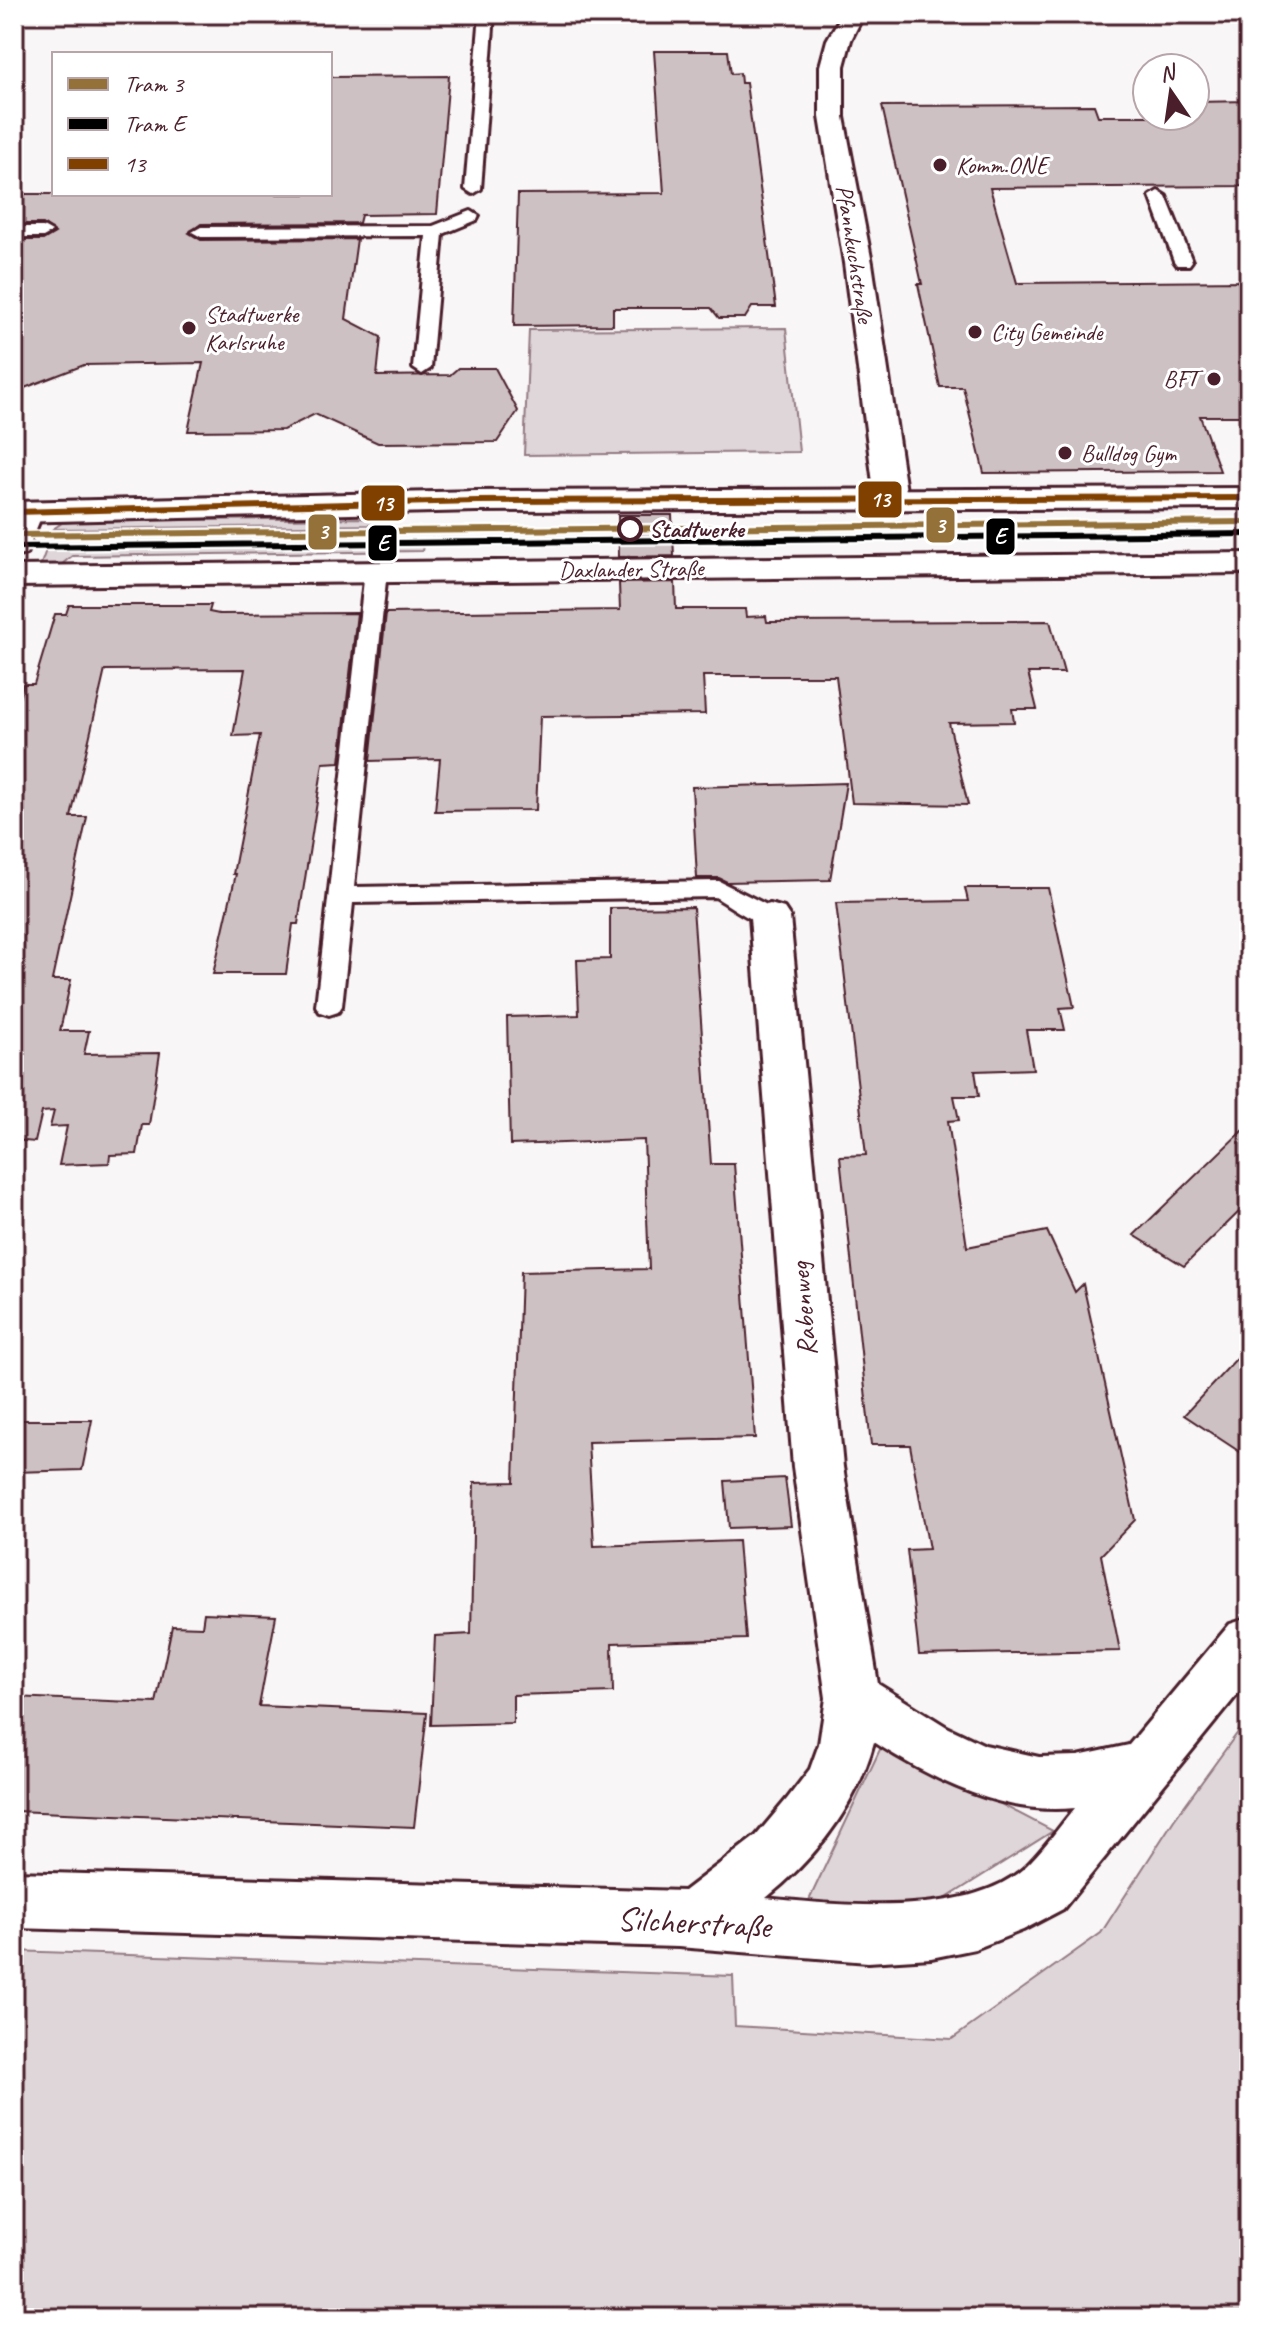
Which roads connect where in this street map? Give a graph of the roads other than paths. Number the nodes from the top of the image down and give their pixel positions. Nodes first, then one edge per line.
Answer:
1 (487, 14) edge
2 (853, 14) edge
3 (473, 189) dead end
4 (1158, 196) dead end
5 (471, 216) dead end
6 (435, 231) junction
7 (43, 232) dead end
8 (201, 232) dead end
9 (15, 233) edge
10 (1183, 261) dead end
11 (422, 368) dead end
12 (891, 498) junction
13 (1249, 498) edge
14 (20, 512) edge
15 (14, 547) edge
16 (1249, 563) edge
17 (376, 571) junction
18 (14, 576) edge
19 (343, 895) junction
20 (770, 917) joint
21 (329, 1006) dead end
22 (1249, 1641) edge
23 (853, 1698) junction
24 (1142, 1767) junction
25 (14, 1900) edge
26 (694, 1919) junction

1 - 3 lane
2 - 12 street, Pfannkuchstraße
4 - 10 lane
5 - 6 lane
6 - 8 lane
6 - 11 lane
7 - 9 lane
12 - 13 street
12 - 14 street
14 - 15 street
16 - 17 street, Daxlander Straße
17 - 18 street, Daxlander Straße
17 - 19 lane
19 - 20 lane
19 - 21 lane
20 - 23 street, Rabenweg
22 - 24 street, Silcherstraße
23 - 24 street
23 - 26 street, Rabenweg
24 - 26 street, Silcherstraße
25 - 26 street, Silcherstraße

